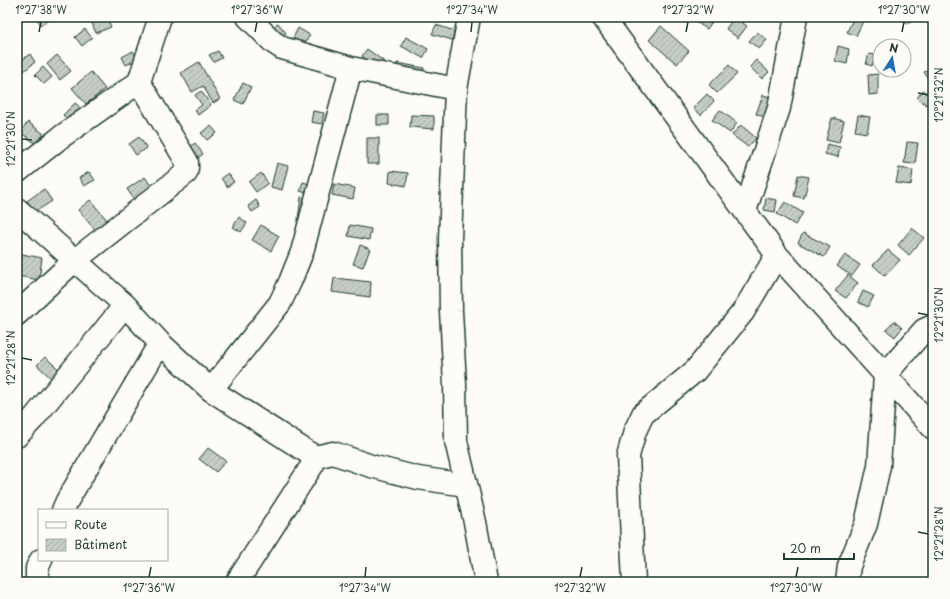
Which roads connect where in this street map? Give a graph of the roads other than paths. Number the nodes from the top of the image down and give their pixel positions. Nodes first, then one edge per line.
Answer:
1 (160, 17) edge
2 (248, 17) edge
3 (469, 17) edge
4 (603, 17) edge
5 (796, 17) edge
6 (351, 68) junction
7 (139, 82) junction
8 (456, 89) junction
9 (17, 172) edge
10 (17, 209) edge
11 (745, 211) junction
12 (777, 255) junction
13 (74, 261) junction
14 (126, 305) junction
15 (17, 314) edge
16 (933, 326) edge
17 (160, 343) junction
18 (885, 375) junction
19 (211, 390) junction
20 (933, 428) edge
21 (17, 436) edge
22 (315, 457) junction
23 (466, 485) junction
24 (63, 509) edge
25 (40, 561) edge
26 (37, 582) edge
27 (237, 582) edge
28 (486, 582) edge
29 (634, 582) edge
30 (847, 582) edge

1 - 7 street
2 - 6 street
3 - 8 street
4 - 11 street
5 - 11 street
6 - 8 street
6 - 19 street
7 - 9 street
7 - 13 street
8 - 23 street
10 - 13 street
11 - 12 street
12 - 18 street
12 - 29 street
13 - 14 street
13 - 15 street
14 - 17 street
14 - 21 street
16 - 18 street
17 - 19 street
17 - 24 street
18 - 20 street
18 - 30 street
19 - 22 street
22 - 23 street
22 - 27 street
23 - 28 street
25 - 26 street

